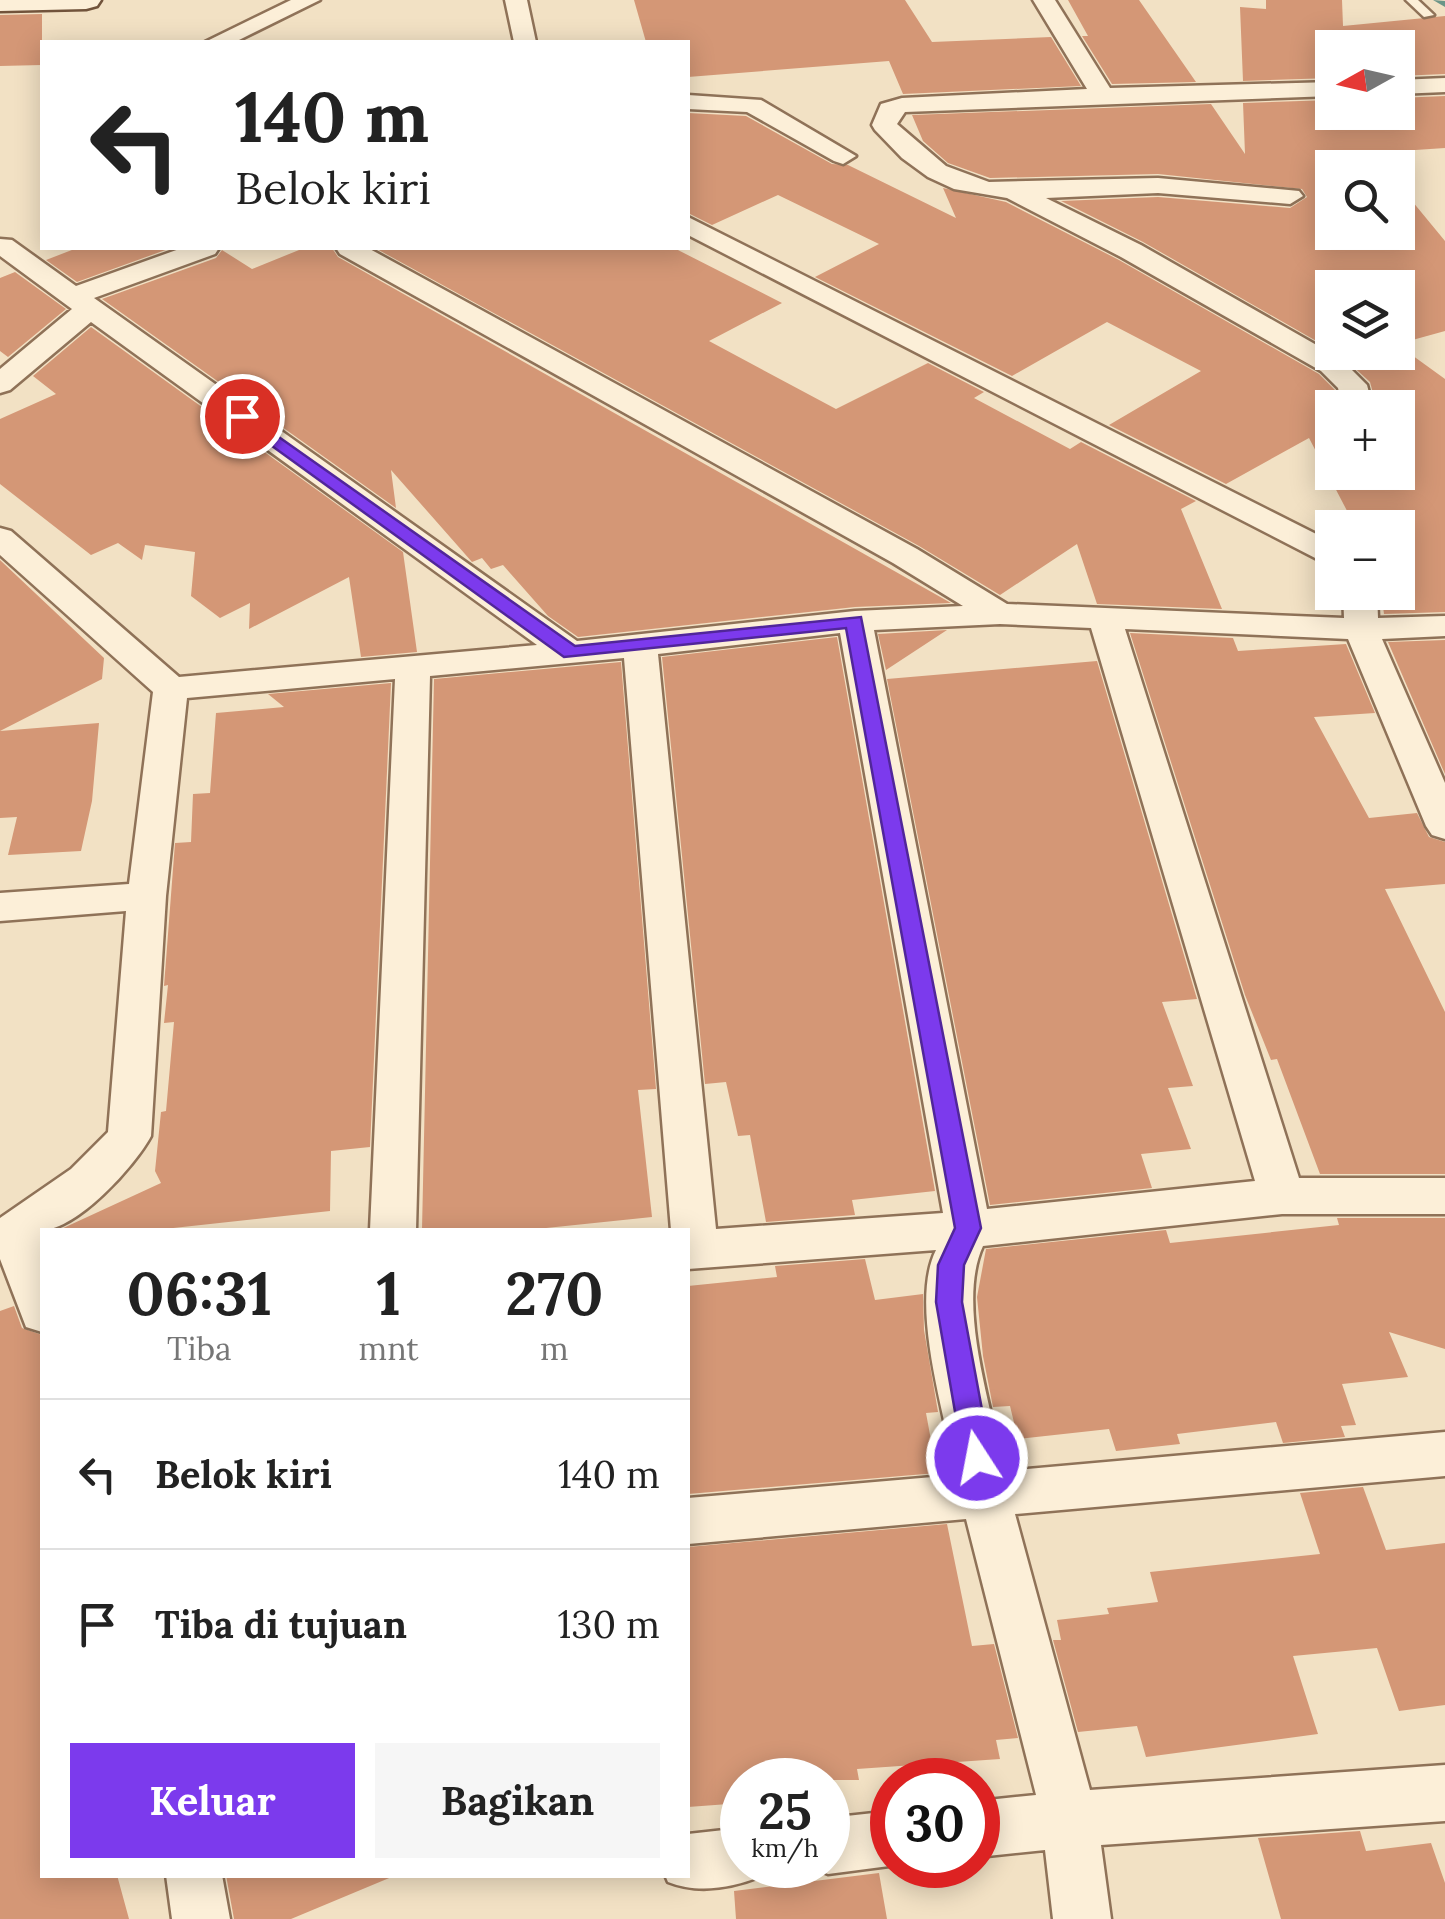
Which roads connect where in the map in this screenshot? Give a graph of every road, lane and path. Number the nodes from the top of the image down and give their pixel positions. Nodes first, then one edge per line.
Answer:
1 (86, 0) edge
2 (309, 0) edge
3 (516, 0) edge
4 (1044, 0) edge
5 (1412, 0) edge
6 (0, 2) edge
7 (1428, 15) dead end
8 (221, 40) edge
9 (525, 40) edge
10 (1445, 86) edge
11 (1415, 87) edge
12 (1315, 88) edge
13 (1103, 94) junction
14 (690, 102) edge
15 (843, 156) dead end
16 (1116, 186) junction
17 (1018, 194) junction
18 (1290, 196) dead end
19 (690, 226) edge
20 (3, 246) dead end
21 (201, 250) edge
22 (353, 250) edge
23 (1132, 251) junction
24 (82, 302) junction
25 (0, 384) edge
26 (1353, 390) edge
27 (0, 538) edge
28 (1315, 545) edge
29 (1360, 610) edge
30 (1000, 614) junction
31 (1105, 618) junction
32 (854, 621) junction
33 (1445, 626) edge
34 (1361, 628) junction
35 (640, 646) junction
36 (571, 653) junction
37 (413, 666) junction
38 (170, 689) junction
39 (1445, 826) edge
40 (147, 896) junction
41 (0, 907) edge
42 (1282, 1196) junction
43 (1445, 1196) edge
44 (393, 1228) edge
45 (689, 1228) edge
46 (968, 1228) junction
47 (7, 1236) edge
48 (691, 1250) edge
49 (40, 1310) edge
50 (1445, 1454) edge
51 (984, 1493) junction
52 (690, 1520) edge
53 (1445, 1792) edge
54 (1070, 1818) junction
55 (1000, 1826) edge
56 (720, 1858) edge
57 (690, 1862) edge
58 (195, 1878) edge
59 (202, 1919) edge
60 (1082, 1919) edge

1 - 6 main road
2 - 8 street
3 - 9 street
4 - 13 street
5 - 7 lane
10 - 11 street
12 - 13 street
13 - 17 street
14 - 15 street
16 - 17 street
16 - 18 street
16 - 23 street
17 - 23 street
19 - 28 street
20 - 24 street
21 - 24 street
22 - 30 street
23 - 26 street
24 - 25 street
24 - 36 street
27 - 38 street
29 - 34 street
30 - 31 street
30 - 32 street
31 - 34 street
31 - 42 street
32 - 35 street
32 - 46 street
33 - 34 street
34 - 39 street
35 - 36 street
35 - 45 street
36 - 37 street
37 - 38 street
37 - 44 street
38 - 40 street
40 - 41 street
40 - 47 street
42 - 43 street
42 - 46 street
46 - 48 street
46 - 51 street
47 - 49 street
50 - 51 street
51 - 52 street
51 - 54 street
53 - 54 street
54 - 55 street
54 - 60 street
56 - 57 street
58 - 59 street

